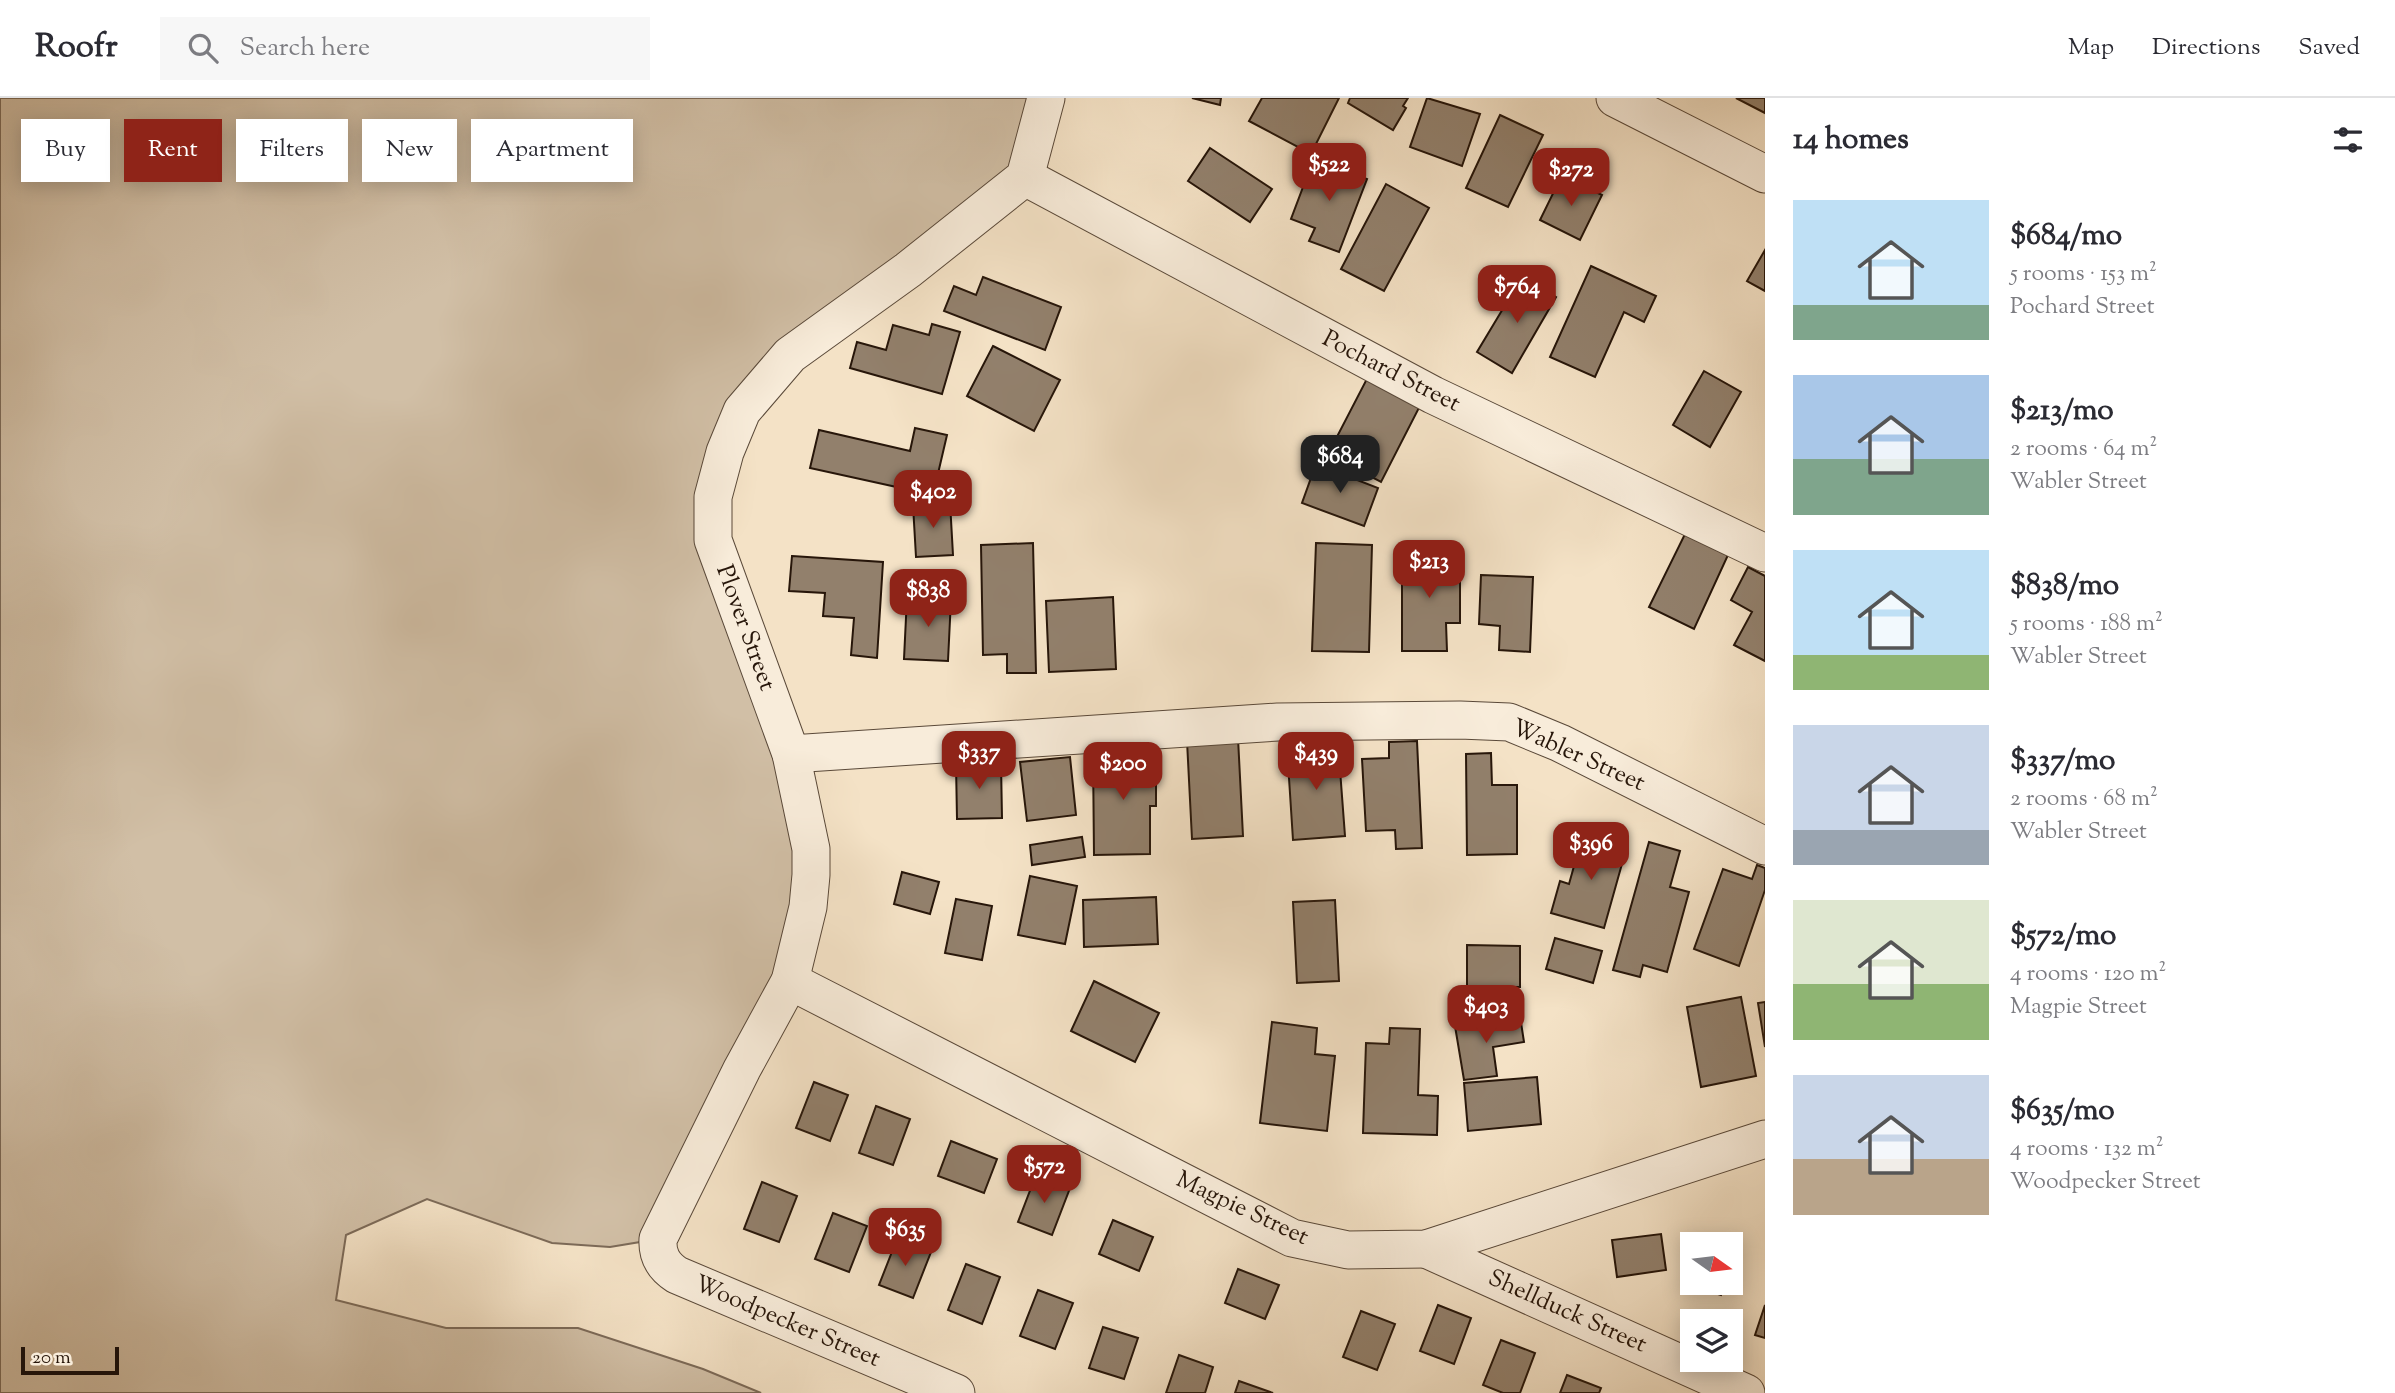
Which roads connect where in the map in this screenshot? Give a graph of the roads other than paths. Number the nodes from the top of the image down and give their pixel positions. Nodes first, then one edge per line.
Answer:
1 (1045, 98) edge
2 (1615, 98) edge
3 (1765, 174) edge
4 (1025, 177) junction
5 (1765, 553) edge
6 (791, 754) junction
7 (1765, 846) edge
8 (790, 981) junction
9 (1765, 1139) edge
10 (1426, 1249) junction
11 (662, 1261) joint
12 (956, 1393) edge
13 (1746, 1393) edge

1 - 4 street
2 - 3 street
4 - 5 street, Pochard Street
4 - 6 street, Plover Street
6 - 7 street, Wabler Street
6 - 8 street, Plover Street
8 - 10 street, Magpie Street
8 - 11 street, Plover Street
9 - 10 street, Magpie Street
10 - 13 street, Shellduck Street
11 - 12 street, Woodpecker Street

